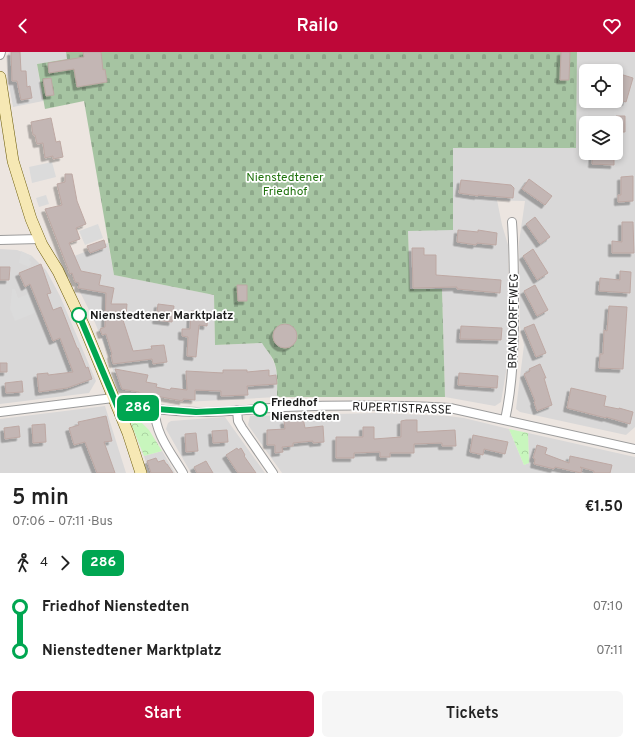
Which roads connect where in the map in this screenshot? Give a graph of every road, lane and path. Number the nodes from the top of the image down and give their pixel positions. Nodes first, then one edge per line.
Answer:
1 (1, 52) edge
2 (0, 56) edge
3 (0, 77) edge
4 (512, 222) dead end
5 (39, 239) junction
6 (0, 240) edge
7 (116, 403) junction
8 (155, 410) junction
9 (237, 410) junction
10 (0, 412) edge
11 (505, 420) junction
12 (635, 449) edge
13 (141, 473) edge
14 (183, 473) edge
15 (273, 473) edge

1 - 2 street
3 - 5 street
4 - 11 street, BRANDORFFWEG
5 - 6 street
5 - 7 street
7 - 8 street, RUPERTISTRASSE
7 - 10 street, RUPERTISTRASSE
7 - 13 street
8 - 9 street, RUPERTISTRASSE
8 - 14 street
9 - 11 street, RUPERTISTRASSE
9 - 15 street
11 - 12 street, RUPERTISTRASSE

